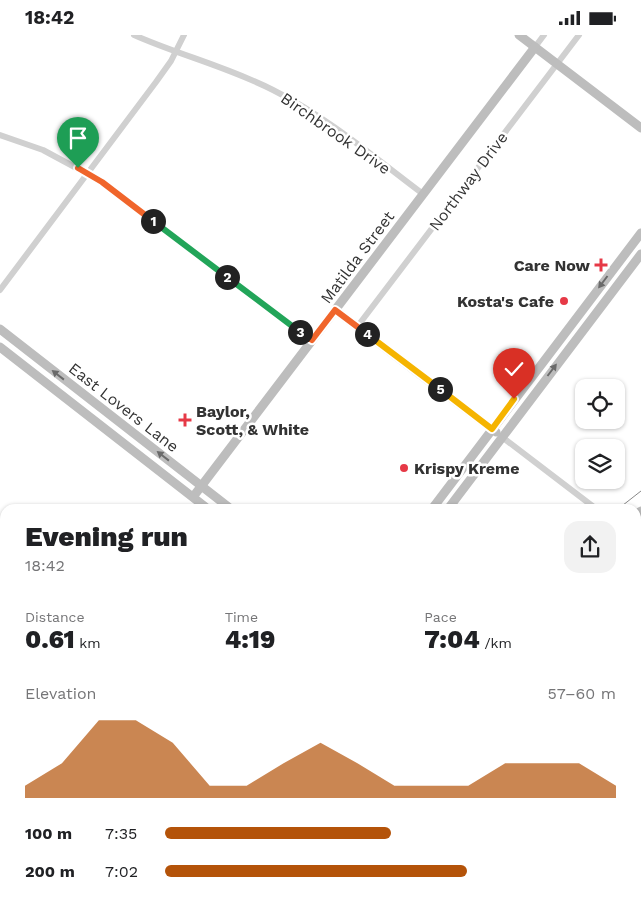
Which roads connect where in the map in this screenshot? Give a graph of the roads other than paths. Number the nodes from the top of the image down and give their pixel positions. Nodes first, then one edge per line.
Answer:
1 (134, 35) edge
2 (184, 35) edge
3 (519, 35) edge
4 (544, 35) edge
5 (579, 35) edge
6 (535, 47) junction
7 (176, 51) junction
8 (556, 63) junction
9 (641, 128) edge
10 (0, 135) edge
11 (89, 174) junction
12 (423, 194) junction
13 (641, 233) edge
14 (641, 254) edge
15 (617, 264) junction
16 (627, 272) junction
17 (0, 290) edge
18 (335, 310) junction
19 (577, 317) junction
20 (588, 324) junction
21 (357, 327) junction
22 (0, 329) edge
23 (312, 340) junction
24 (0, 347) edge
25 (92, 401) junction
26 (84, 412) junction
27 (492, 429) junction
28 (502, 437) junction
29 (202, 486) junction
30 (193, 497) junction
31 (202, 504) edge
32 (224, 504) edge
33 (436, 504) edge
34 (452, 504) edge
35 (590, 504) edge

1 - 7 street, Birchbrook Drive
2 - 7 street
3 - 6 main road
4 - 6 street, Matilda Street
5 - 8 street, Northway Drive
6 - 8 main road
6 - 12 main road, Matilda Street
7 - 11 street
7 - 12 street, Birchbrook Drive
8 - 9 main road
8 - 21 street, Northway Drive
10 - 11 street
11 - 17 street
11 - 23 street
12 - 18 main road, Matilda Street
13 - 15 main road
14 - 16 main road
15 - 16 main road
15 -> 19 main road
16 - 20 main road
18 - 21 main road
18 - 23 main road, Matilda Street
19 - 20 main road
19 - 27 main road
28 -> 20 main road
21 - 27 main road
25 -> 22 main road, East Lovers Lane
23 - 29 main road, Matilda Street
24 - 26 main road, East Lovers Lane
25 - 26 main road
29 -> 25 main road, East Lovers Lane
26 - 30 main road, East Lovers Lane
27 - 28 main road
27 - 33 main road
28 - 34 main road
28 - 35 street
29 - 30 main road, Matilda Street
29 - 32 main road, East Lovers Lane
30 - 31 main road, East Lovers Lane

